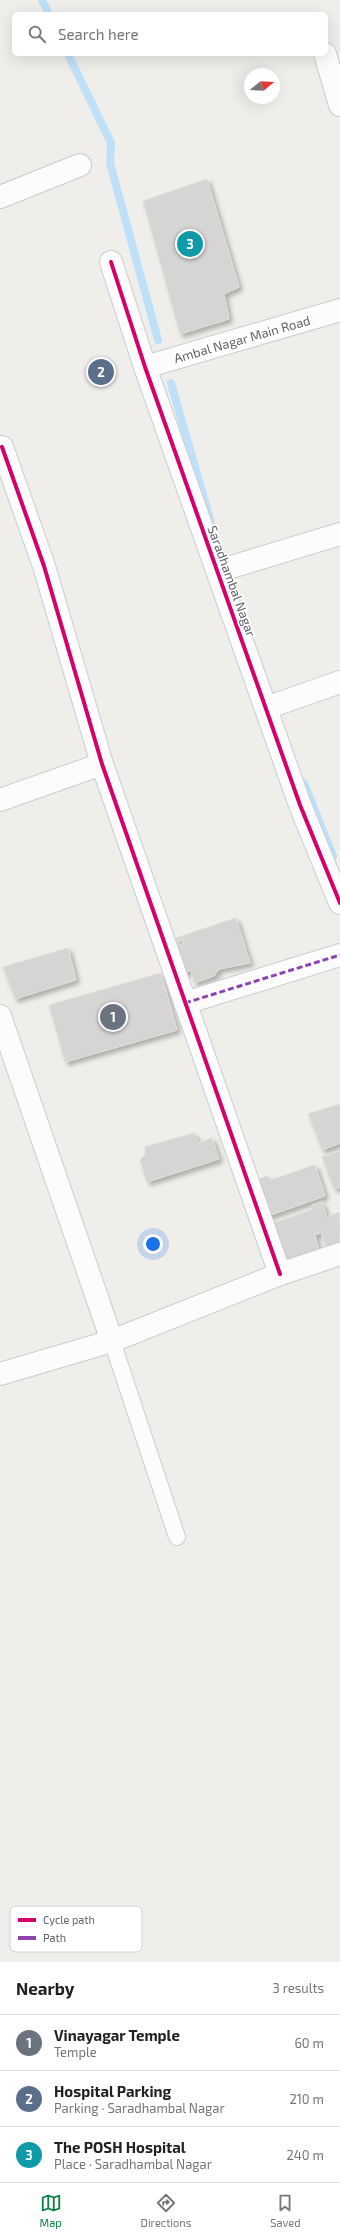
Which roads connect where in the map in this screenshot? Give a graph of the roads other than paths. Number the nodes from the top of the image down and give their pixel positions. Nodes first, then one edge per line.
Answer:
1 (326, 56) edge
2 (340, 105) edge
3 (80, 165) dead end
4 (0, 197) edge
5 (111, 262) dead end
6 (340, 310) edge
7 (145, 367) junction
8 (2, 447) dead end
9 (340, 534) edge
10 (218, 571) junction
11 (340, 682) edge
12 (266, 708) junction
13 (102, 764) junction
14 (0, 800) edge
15 (340, 903) edge
16 (340, 955) edge
17 (185, 1003) junction
18 (0, 1016) edge
19 (340, 1254) edge
20 (280, 1274) junction
21 (112, 1341) junction
22 (0, 1374) edge
23 (177, 1537) dead end

1 - 2 street
3 - 4 street
5 - 7 street, Saradhambal Nagar
6 - 7 street, Ambal Nagar Main Road
7 - 10 street, Saradhambal Nagar
8 - 13 street
9 - 10 street
10 - 12 street, Saradhambal Nagar
11 - 12 street
12 - 15 street, Saradhambal Nagar
13 - 14 street
13 - 17 street
16 - 17 street
17 - 20 street
18 - 21 street
19 - 20 street
20 - 21 street
21 - 22 street
21 - 23 lane

